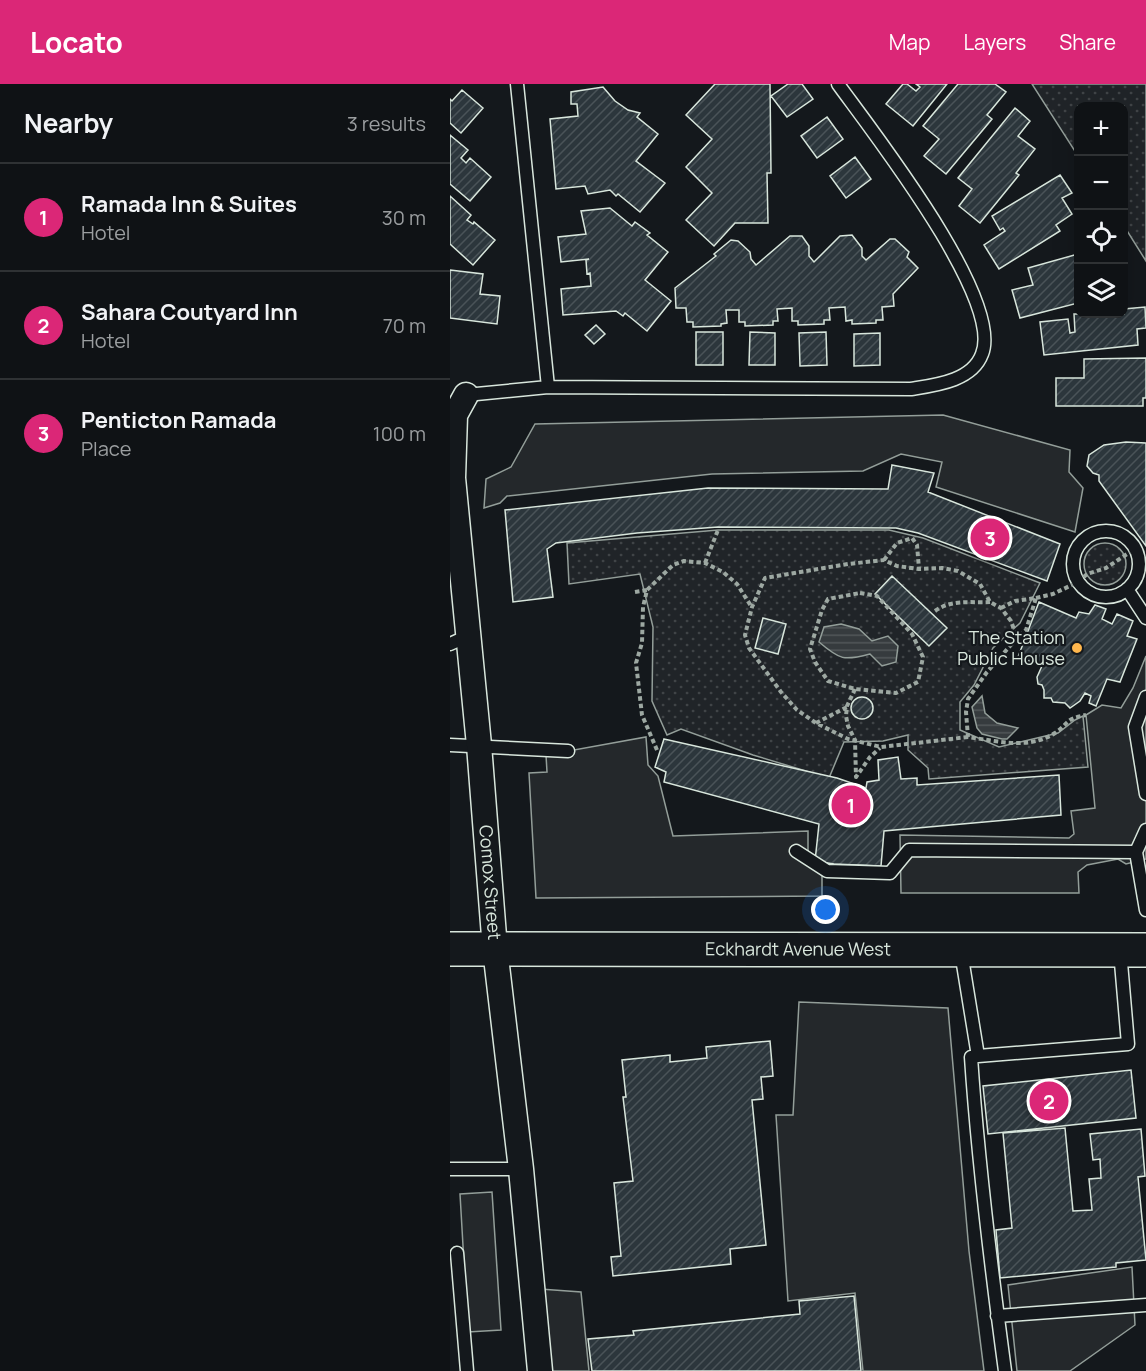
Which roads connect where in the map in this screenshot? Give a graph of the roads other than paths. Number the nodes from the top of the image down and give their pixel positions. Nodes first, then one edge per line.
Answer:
1 (517, 84) edge
2 (838, 84) edge
3 (548, 387) junction
4 (466, 395) joint
5 (456, 568) edge
6 (1127, 589) junction
7 (1146, 618) edge
8 (459, 640) edge
9 (1146, 697) edge
10 (450, 744) edge
11 (479, 745) junction
12 (568, 751) dead end
13 (1146, 795) edge
14 (1146, 830) edge
15 (796, 851) dead end
16 (1136, 852) junction
17 (1146, 910) edge
18 (450, 949) edge
19 (495, 949) junction
20 (961, 950) junction
21 (1133, 950) edge
22 (978, 1056) junction
23 (450, 1169) edge
24 (521, 1169) junction
25 (457, 1253) dead end
26 (1146, 1305) edge
27 (997, 1316) junction
28 (467, 1371) edge
29 (540, 1371) edge
30 (1005, 1371) edge

1 - 3 lane
2 - 3 lane
3 - 4 lane
4 - 5 street, Comox Street
5 - 8 street, Comox Street
6 - 6 lane
6 - 7 lane
8 - 11 street, Comox Street
9 - 13 lane
10 - 11 lane
11 - 12 lane
11 - 19 street, Comox Street
14 - 16 lane
15 - 16 lane
16 - 17 lane
18 - 19 highway, Eckhardt Avenue West
19 - 20 highway, Eckhardt Avenue West
19 - 24 street, Comox Street
20 - 21 highway, Eckhardt Avenue West
20 - 22 lane
21 - 22 lane
22 - 27 lane
23 - 24 lane
24 - 29 street, Comox Street
25 - 28 lane
26 - 27 lane
27 - 30 lane

